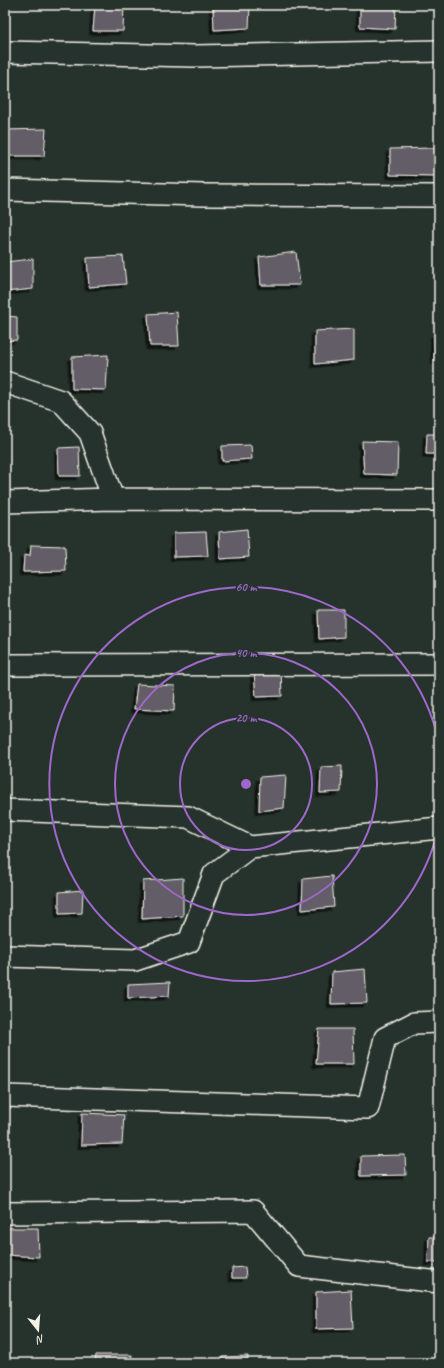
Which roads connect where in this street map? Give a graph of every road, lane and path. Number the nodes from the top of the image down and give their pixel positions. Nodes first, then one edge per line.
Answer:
1 (439, 51) edge
2 (5, 52) edge
3 (5, 190) edge
4 (439, 196) edge
5 (5, 382) edge
6 (113, 500) junction
7 (439, 500) edge
8 (5, 502) edge
9 (439, 664) edge
10 (5, 665) edge
11 (5, 810) edge
12 (439, 828) edge
13 (250, 847) junction
14 (5, 956) edge
15 (439, 1022) edge
16 (5, 1096) edge
17 (5, 1213) edge
18 (439, 1282) edge

1 - 2 street
3 - 4 street
5 - 6 street
6 - 7 street
6 - 8 street
9 - 10 street
11 - 13 street
12 - 13 street
13 - 14 street
15 - 16 street
17 - 18 street

